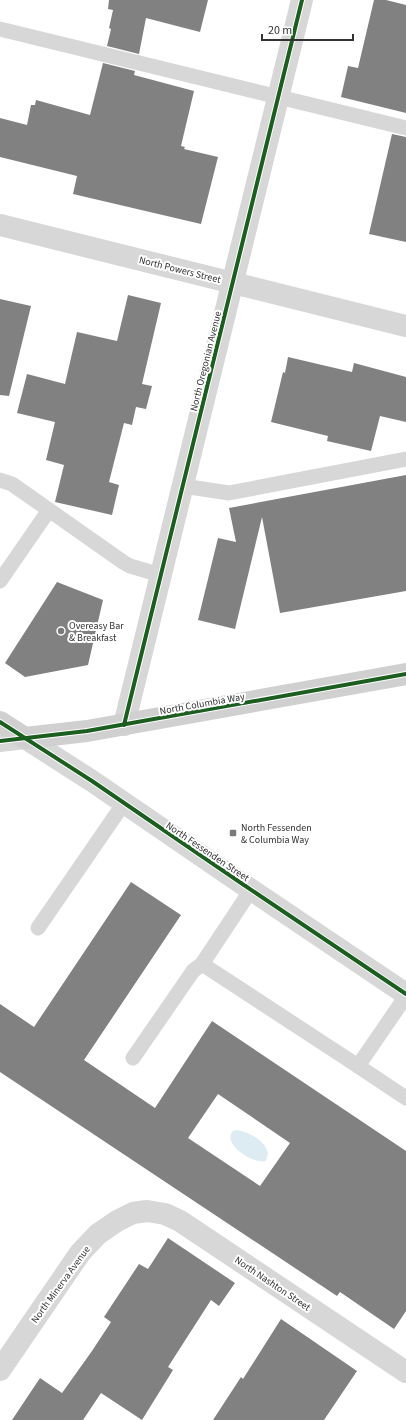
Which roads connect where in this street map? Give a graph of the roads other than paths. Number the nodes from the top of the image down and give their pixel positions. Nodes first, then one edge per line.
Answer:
1 (302, 0) edge
2 (0, 29) edge
3 (278, 97) junction
4 (406, 128) edge
5 (0, 225) edge
6 (233, 282) junction
7 (406, 326) edge
8 (406, 459) edge
9 (0, 480) edge
10 (183, 486) junction
11 (49, 510) junction
12 (161, 575) junction
13 (0, 582) edge
14 (406, 674) edge
15 (0, 722) edge
16 (124, 725) junction
17 (24, 738) junction
18 (0, 740) edge
19 (124, 803) junction
20 (251, 890) junction
21 (38, 928) dead end
22 (202, 964) junction
23 (406, 995) edge
24 (133, 1058) dead end
25 (358, 1066) junction
26 (406, 1098) edge
27 (133, 1213) joint
28 (0, 1370) edge
29 (406, 1372) edge

1 - 3 street, North Oregonian Avenue
2 - 3 lane
3 - 4 lane
3 - 6 street, North Oregonian Avenue
5 - 6 street, North Powers Street
6 - 7 street, North Powers Street
6 - 10 street, North Oregonian Avenue
8 - 10 lane
9 - 11 lane
10 - 12 street, North Oregonian Avenue
11 - 12 lane
11 - 13 lane
12 - 16 street, North Oregonian Avenue
14 - 16 main road, North Columbia Way
15 - 17 main road, North Fessenden Street
16 - 17 main road, North Columbia Way
17 - 18 street, North Columbia Way
17 - 19 street, North Fessenden Street
19 - 20 street, North Fessenden Street
19 - 21 lane
20 - 22 lane
20 - 23 street, North Fessenden Street
22 - 24 lane
22 - 25 lane
23 - 25 lane
25 - 26 lane
27 - 28 street, North Minerva Avenue
27 - 29 street, North Nashton Street

